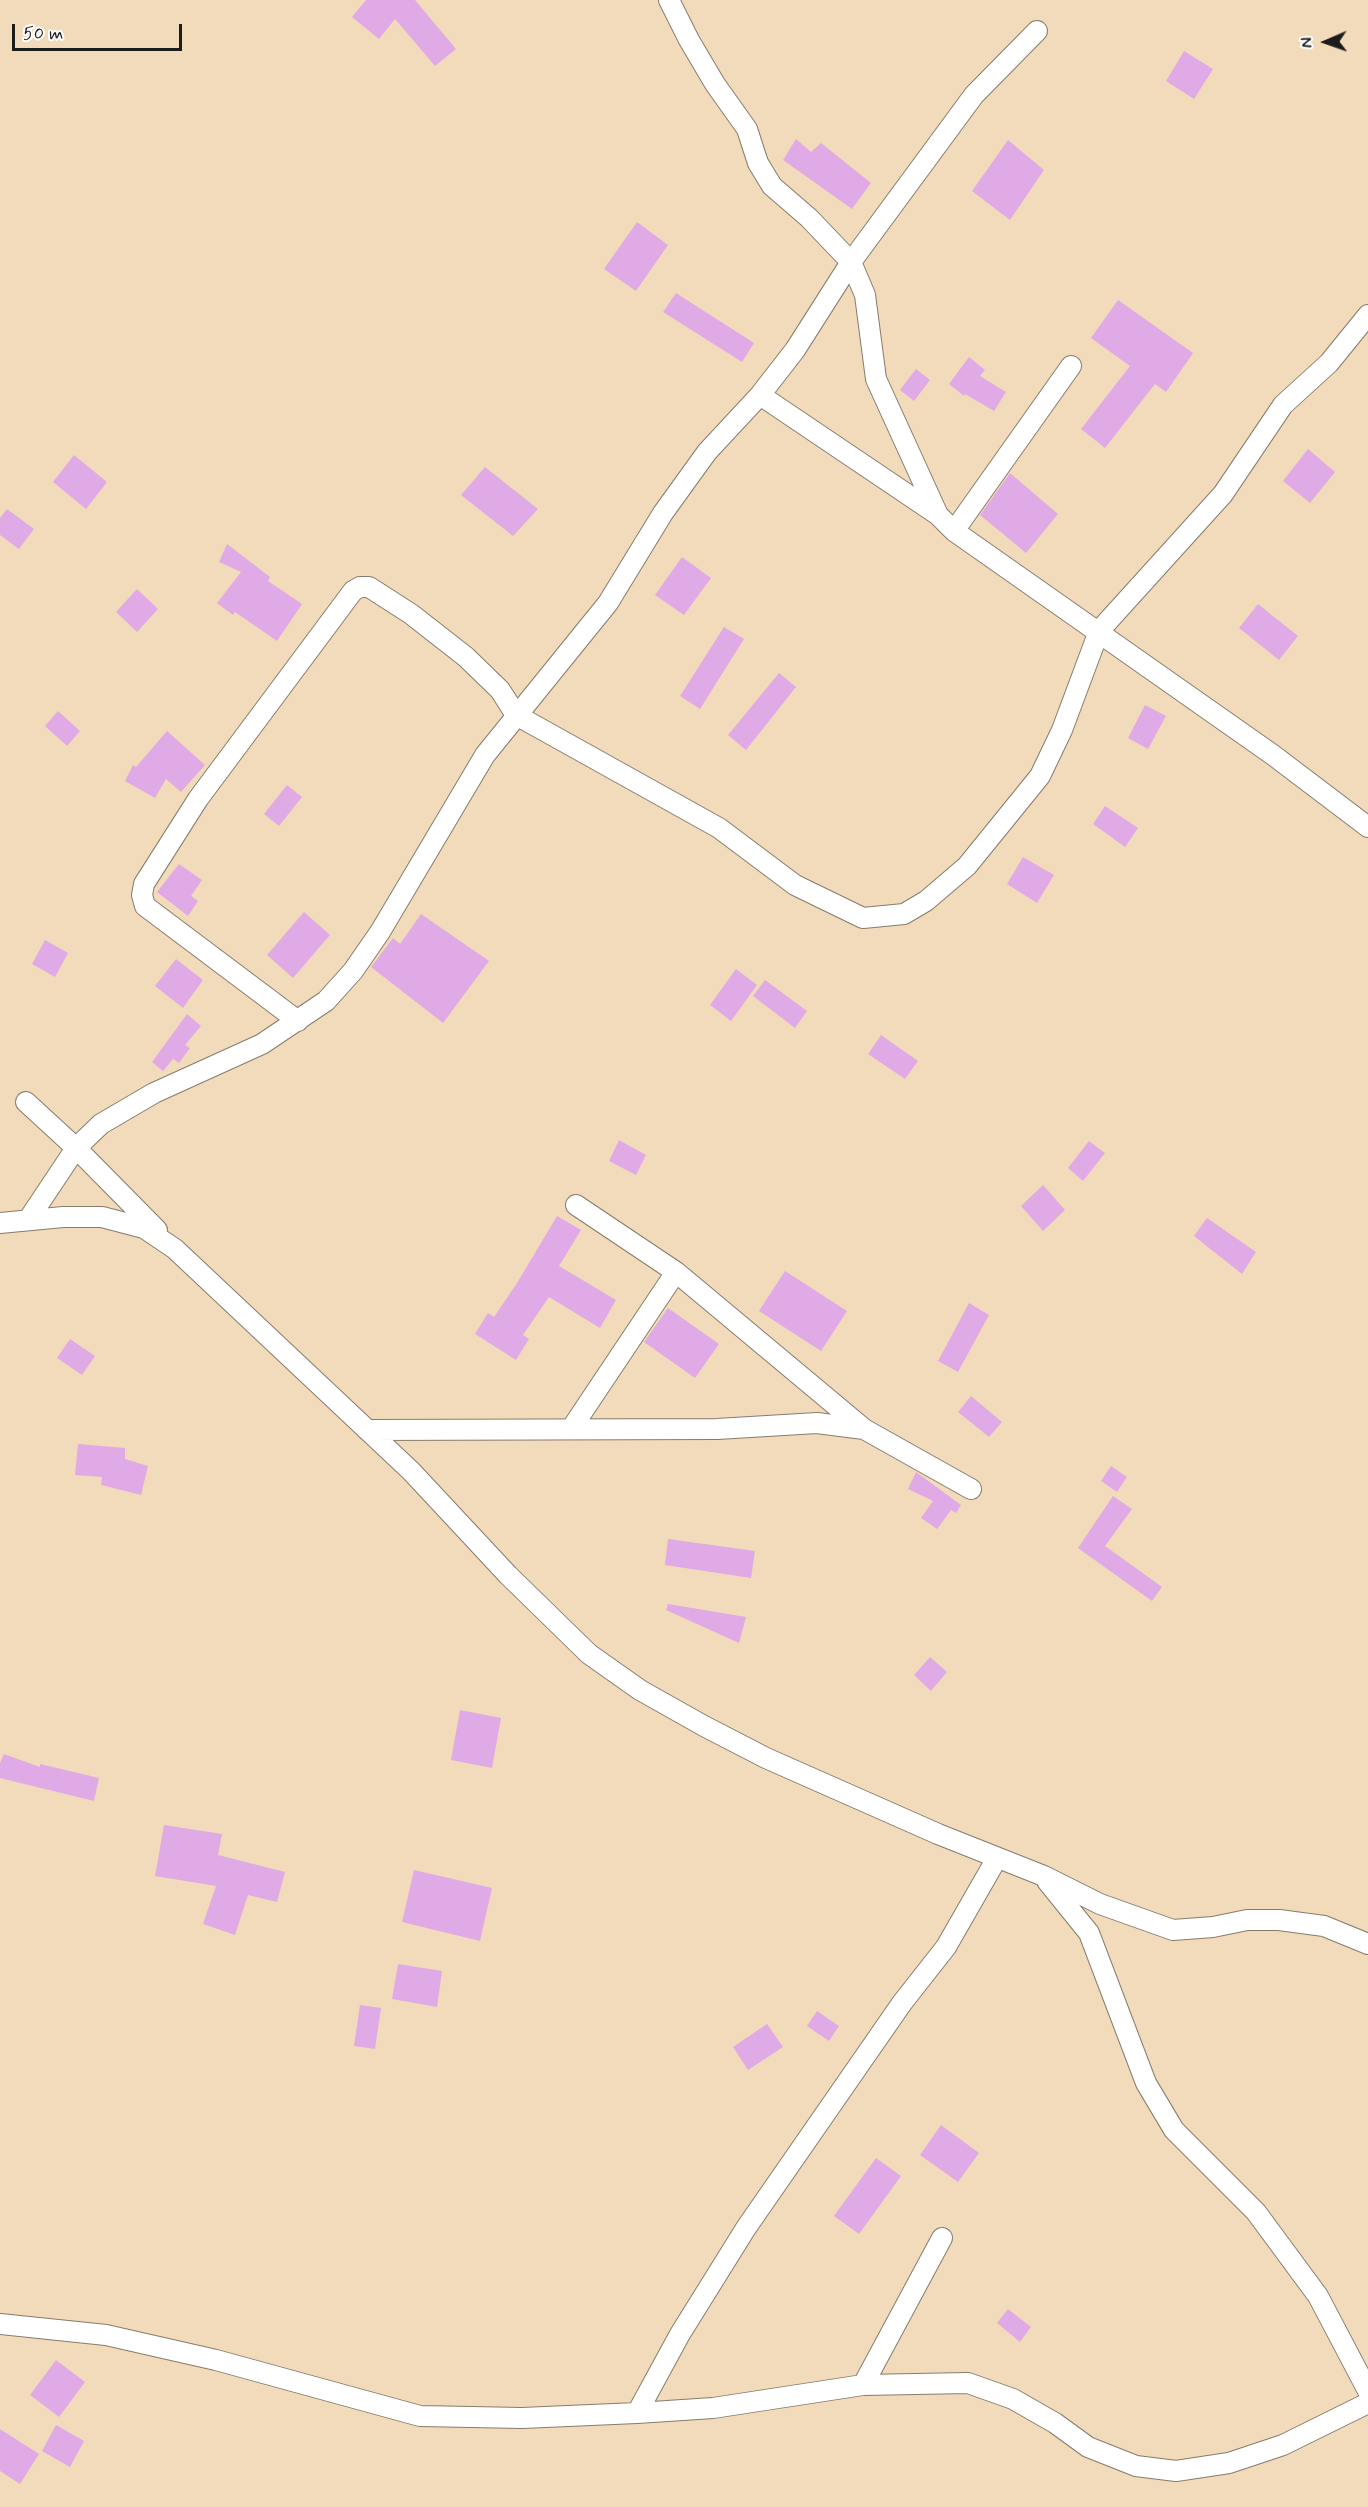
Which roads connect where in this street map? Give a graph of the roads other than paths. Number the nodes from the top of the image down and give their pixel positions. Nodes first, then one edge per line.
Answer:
1 (669, 0) edge
2 (1037, 31) dead end
3 (851, 262) junction
4 (1368, 315) edge
5 (1071, 366) dead end
6 (760, 395) junction
7 (938, 515) junction
8 (954, 531) junction
9 (1099, 631) junction
10 (516, 715) junction
11 (1368, 827) edge
12 (297, 1021) junction
13 (26, 1102) dead end
14 (76, 1148) junction
15 (576, 1205) dead end
16 (28, 1220) junction
17 (0, 1223) edge
18 (175, 1249) junction
19 (676, 1272) junction
20 (864, 1428) junction
21 (571, 1429) junction
22 (367, 1430) junction
23 (971, 1489) dead end
24 (997, 1858) junction
25 (1044, 1876) junction
26 (1368, 1944) edge
27 (942, 2238) dead end
28 (0, 2324) edge
29 (864, 2385) junction
30 (1368, 2391) edge
31 (1368, 2403) edge
32 (637, 2413) junction

1 - 3 street
2 - 3 street
3 - 6 street
3 - 7 street
4 - 9 street
5 - 8 street
6 - 7 street
6 - 10 street
7 - 8 street
8 - 9 street
9 - 10 street
9 - 11 street
10 - 12 street
10 - 12 street
12 - 14 street
13 - 14 street
14 - 16 street
14 - 18 street
15 - 19 street
16 - 17 street
16 - 18 street
18 - 22 street
19 - 20 street
19 - 21 street
20 - 21 street
20 - 23 street
21 - 22 street
22 - 24 street
24 - 25 street
24 - 32 street
25 - 26 street
25 - 30 street
27 - 29 street
28 - 32 street
29 - 31 street
29 - 32 street

